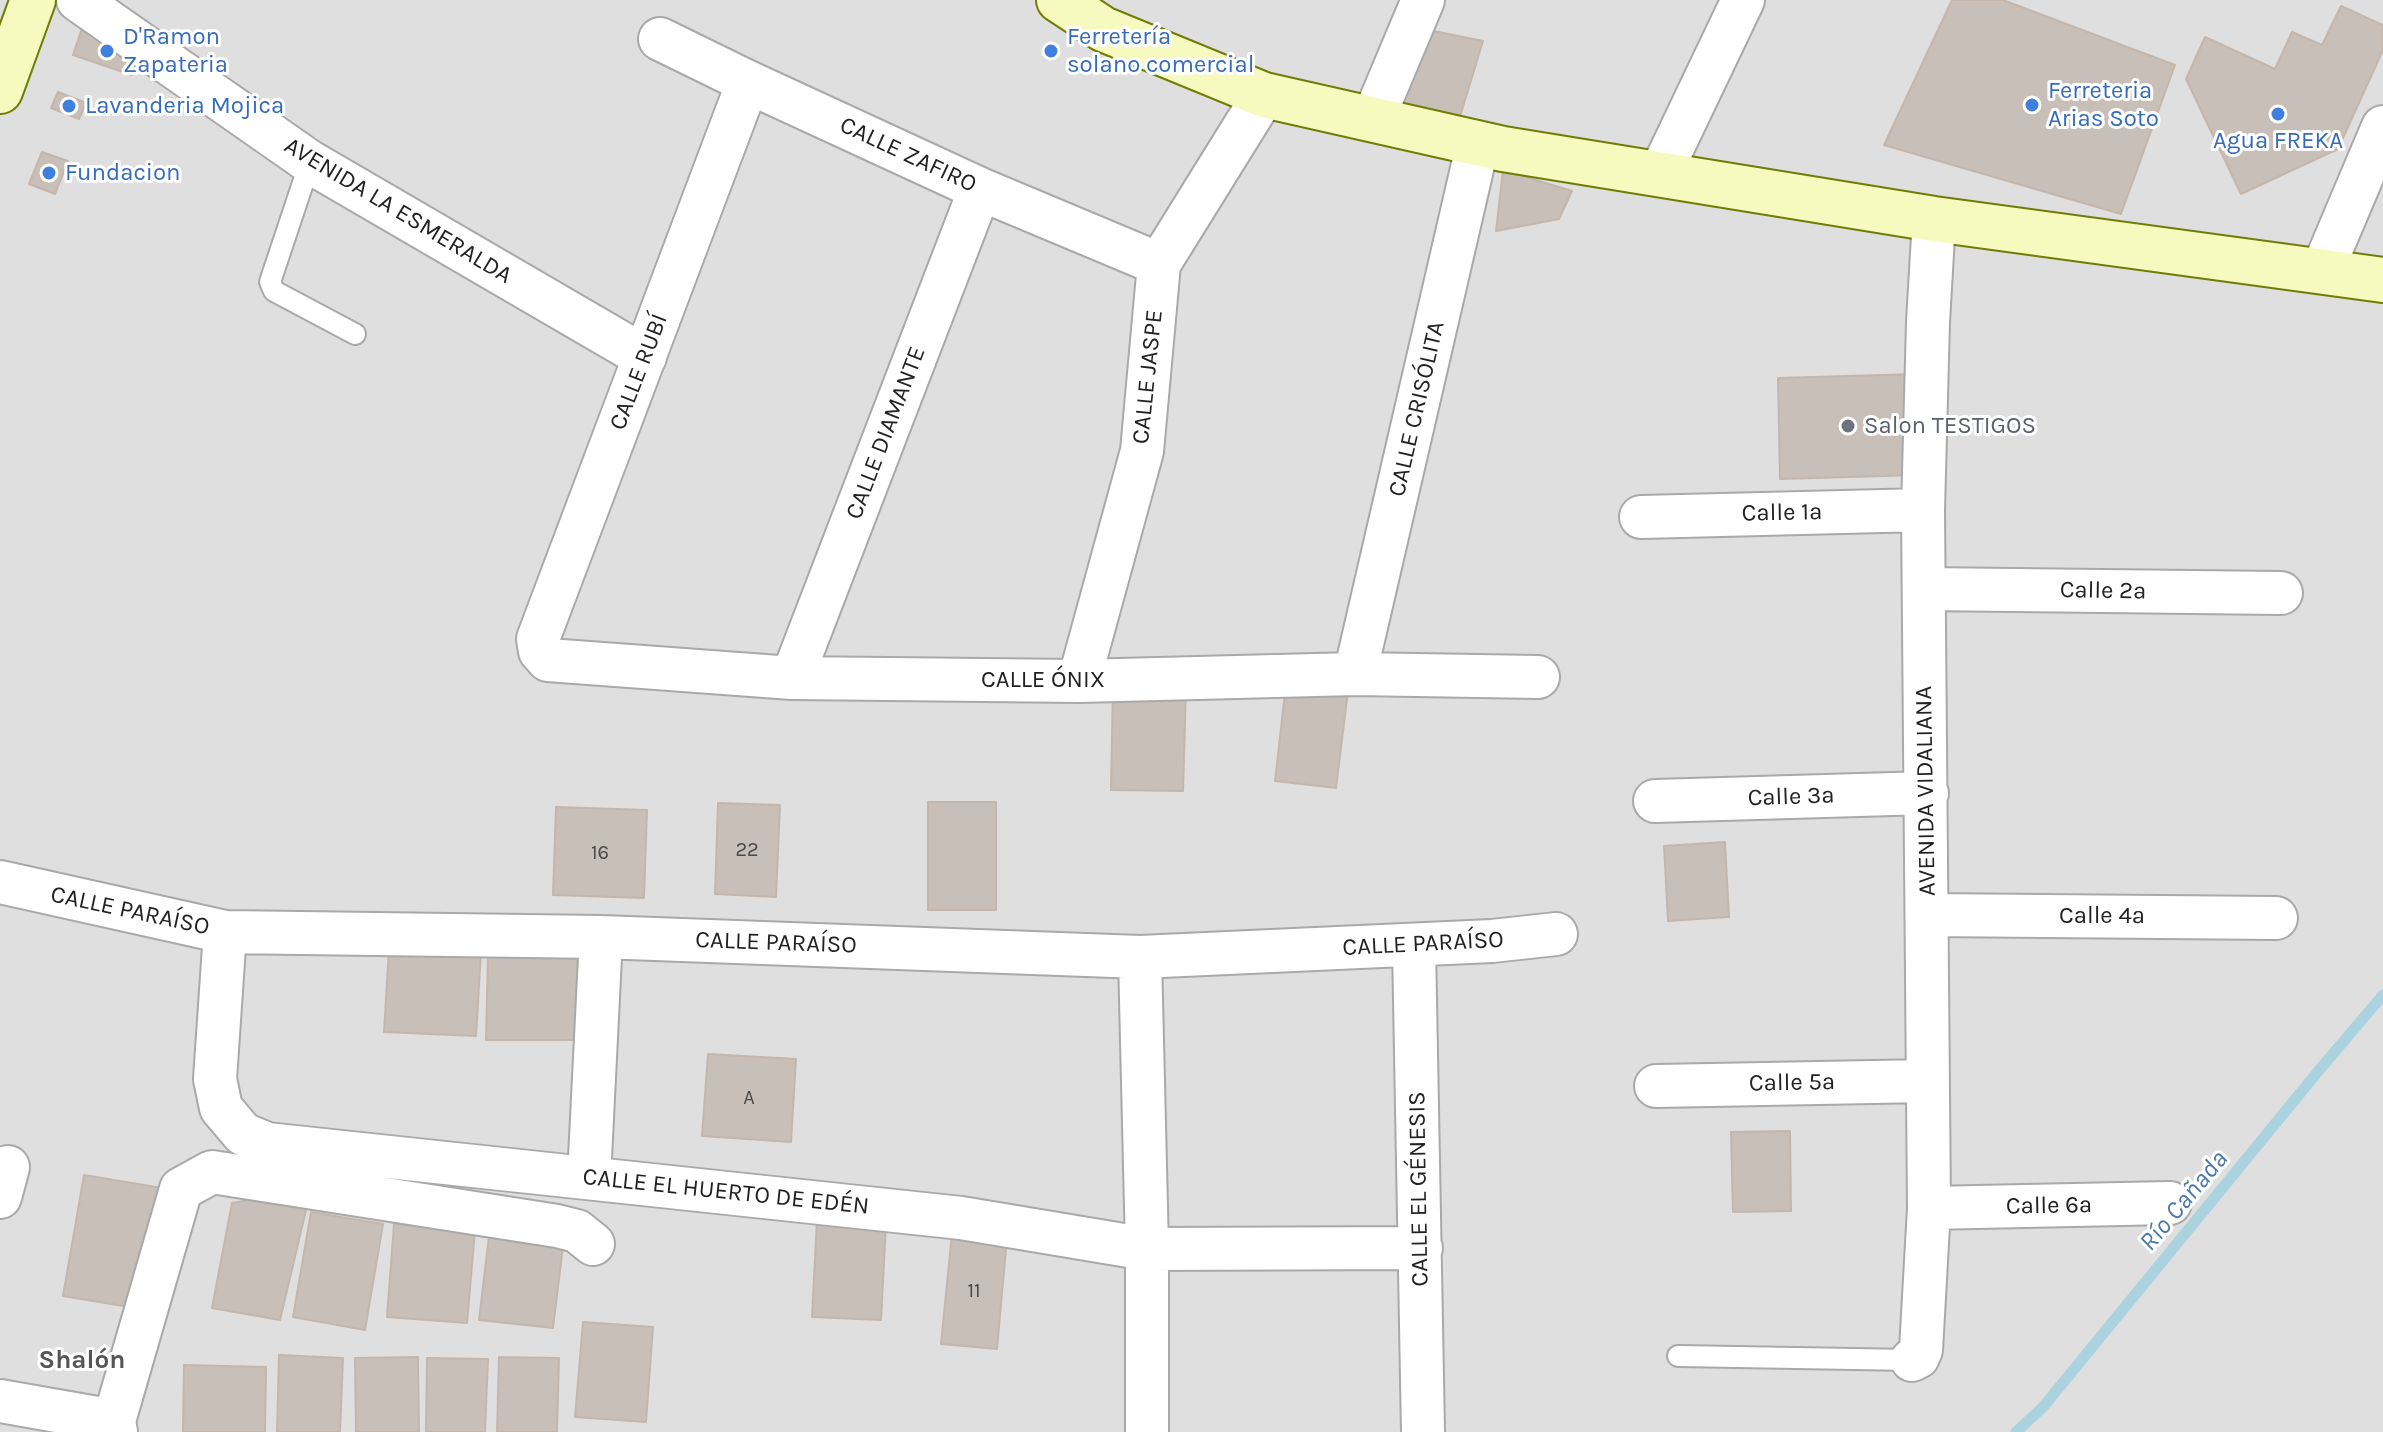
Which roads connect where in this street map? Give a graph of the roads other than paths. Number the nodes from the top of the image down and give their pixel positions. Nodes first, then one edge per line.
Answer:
1 (33, 0) edge
2 (78, 0) edge
3 (1059, 0) edge
4 (1423, 0) edge
5 (1743, 0) edge
6 (660, 39) dead end
7 (748, 82) junction
8 (0, 91) edge
9 (1264, 95) junction
10 (1373, 119) junction
11 (2383, 127) edge
12 (1478, 143) junction
13 (310, 162) junction
14 (1660, 174) junction
15 (980, 189) junction
16 (1934, 219) junction
17 (1159, 264) junction
18 (2322, 271) junction
19 (2383, 280) edge
20 (355, 334) dead end
21 (645, 357) junction
22 (1923, 510) junction
23 (1641, 517) dead end
24 (1924, 589) junction
25 (2281, 593) dead end
26 (548, 660) joint
27 (1355, 674) junction
28 (1538, 677) dead end
29 (792, 678) junction
30 (1079, 681) junction
31 (1927, 793) junction
32 (1655, 801) dead end
33 (0, 882) edge
34 (1928, 915) junction
35 (2276, 918) dead end
36 (225, 932) junction
37 (1556, 934) dead end
38 (601, 937) junction
39 (1414, 945) junction
40 (1140, 957) junction
41 (1927, 1081) junction
42 (1656, 1086) dead end
43 (589, 1178) junction
44 (2170, 1203) dead end
45 (1929, 1208) junction
46 (593, 1244) dead end
47 (1421, 1248) junction
48 (1147, 1249) junction
49 (1678, 1356) dead end
50 (1912, 1360) joint
51 (0, 1401) edge
52 (115, 1426) edge
53 (1147, 1432) edge
54 (1423, 1432) edge

1 - 8 main road
2 - 13 street, AVENIDA LA ESMERALDA
3 - 9 main road
4 - 10 street
5 - 14 street
6 - 7 street, CALLE ZAFIRO
7 - 15 street, CALLE ZAFIRO
7 - 21 street, CALLE RUBÍ
9 - 10 main road
9 - 17 street, CALLE JASPE
10 - 12 main road
11 - 18 street
12 - 14 main road
12 - 27 street, CALLE CRISÓLITA
13 - 20 lane
13 - 21 street, AVENIDA LA ESMERALDA
14 - 16 main road
15 - 17 street, CALLE ZAFIRO
15 - 29 street, CALLE DIAMANTE
16 - 18 main road
16 - 22 street, AVENIDA VIDALIANA
17 - 30 street, CALLE JASPE
18 - 19 main road
21 - 26 street, CALLE RUBÍ
22 - 23 street, Calle 1ª
22 - 24 street, AVENIDA VIDALIANA
24 - 25 street, Calle 2ª
24 - 31 street, AVENIDA VIDALIANA
26 - 29 street, CALLE ÓNIX
27 - 28 street, CALLE ÓNIX
27 - 30 street, CALLE ÓNIX
29 - 30 street, CALLE ÓNIX
31 - 32 street, Calle 3ª
31 - 34 street, AVENIDA VIDALIANA
33 - 36 street, CALLE PARAÍSO
34 - 35 street, Calle 4ª
34 - 41 street, AVENIDA VIDALIANA
36 - 38 street, CALLE PARAÍSO
36 - 43 street, CALLE EL HUERTO DE EDÉN
37 - 39 street, CALLE PARAÍSO
38 - 40 street, CALLE PARAÍSO
38 - 43 street
39 - 40 street, CALLE PARAÍSO
39 - 47 street, CALLE EL GÉNESIS
40 - 48 street
41 - 42 street, Calle 5ª
41 - 45 street, AVENIDA VIDALIANA
43 - 48 street, CALLE EL HUERTO DE EDÉN
44 - 45 street, Calle 6ª
45 - 50 street, AVENIDA VIDALIANA
46 - 52 street
47 - 48 street, CALLE EL HUERTO DE EDÉN
47 - 54 street, CALLE EL GÉNESIS
48 - 53 street
49 - 50 lane
51 - 52 street

